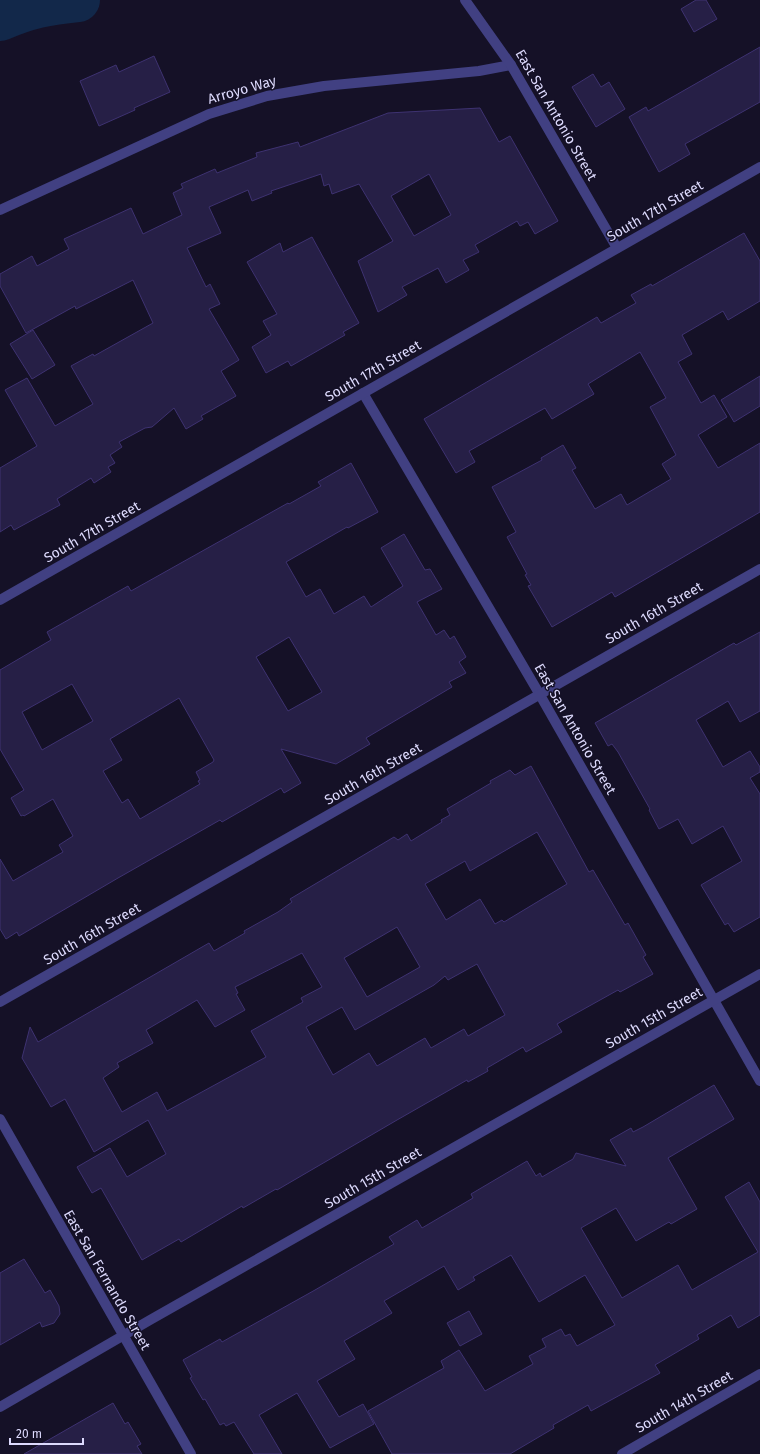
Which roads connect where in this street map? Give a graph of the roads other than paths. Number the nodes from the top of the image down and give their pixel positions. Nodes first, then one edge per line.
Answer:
1 (465, 0) edge
2 (511, 65) junction
3 (760, 167) edge
4 (0, 210) edge
5 (617, 248) junction
6 (363, 393) junction
7 (760, 569) edge
8 (0, 600) edge
9 (540, 695) junction
10 (760, 974) edge
11 (714, 1000) junction
12 (0, 1002) edge
13 (760, 1081) edge
14 (0, 1119) edge
15 (123, 1336) junction
16 (760, 1374) edge
17 (0, 1407) edge
18 (190, 1454) edge
19 (622, 1454) edge

1 - 2 street, East San Antonio Street
2 - 4 street, Arroyo Way
2 - 5 street, East San Antonio Street
3 - 5 street, South 17th Street
5 - 6 street, South 17th Street
6 - 8 street, South 17th Street
6 - 9 street, East San Antonio Street
7 - 9 street, South 16th Street
9 - 11 street, East San Antonio Street
9 - 12 street, South 16th Street
10 - 11 street, South 15th Street
11 - 13 street, East San Antonio Street
11 - 15 street, South 15th Street
14 - 15 street, East San Fernando Street
15 - 17 street, South 15th Street
15 - 18 street, East San Fernando Street
16 - 19 street, South 14th Street

